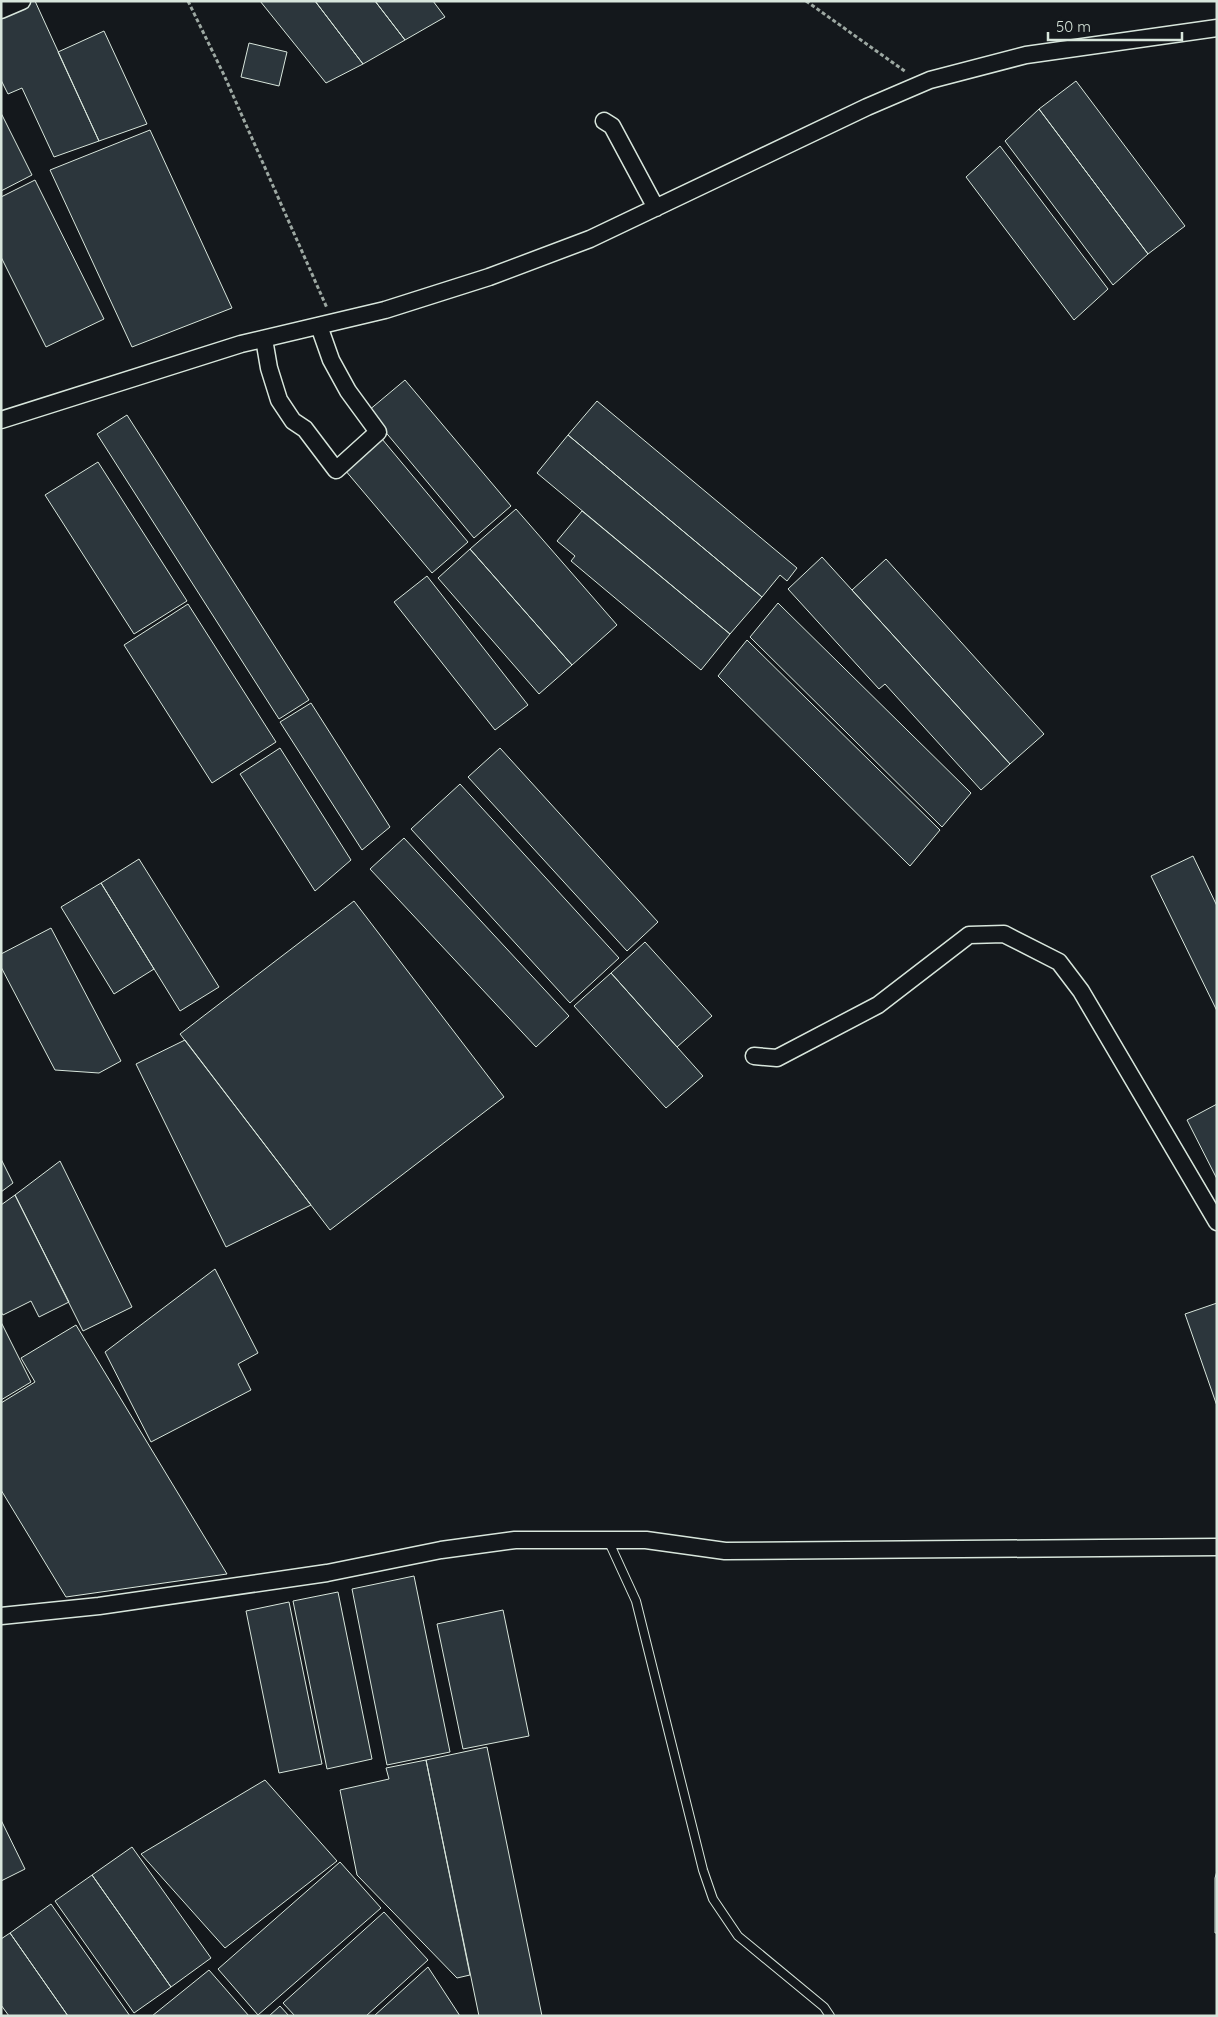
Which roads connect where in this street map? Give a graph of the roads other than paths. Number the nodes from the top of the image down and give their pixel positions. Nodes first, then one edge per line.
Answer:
1 (22, 1) edge
2 (1, 10) edge
3 (1217, 28) edge
4 (604, 121) dead end
5 (656, 208) junction
6 (326, 324) junction
7 (264, 339) junction
8 (1, 420) edge
9 (754, 1056) dead end
10 (1217, 1222) edge
11 (608, 1540) junction
12 (1217, 1547) edge
13 (1, 1616) edge
14 (830, 2016) edge

1 - 2 street
3 - 5 street
4 - 5 street
5 - 6 street
6 - 7 street
6 - 7 street
7 - 8 street
9 - 10 street
11 - 12 street
11 - 13 street
11 - 14 lane

